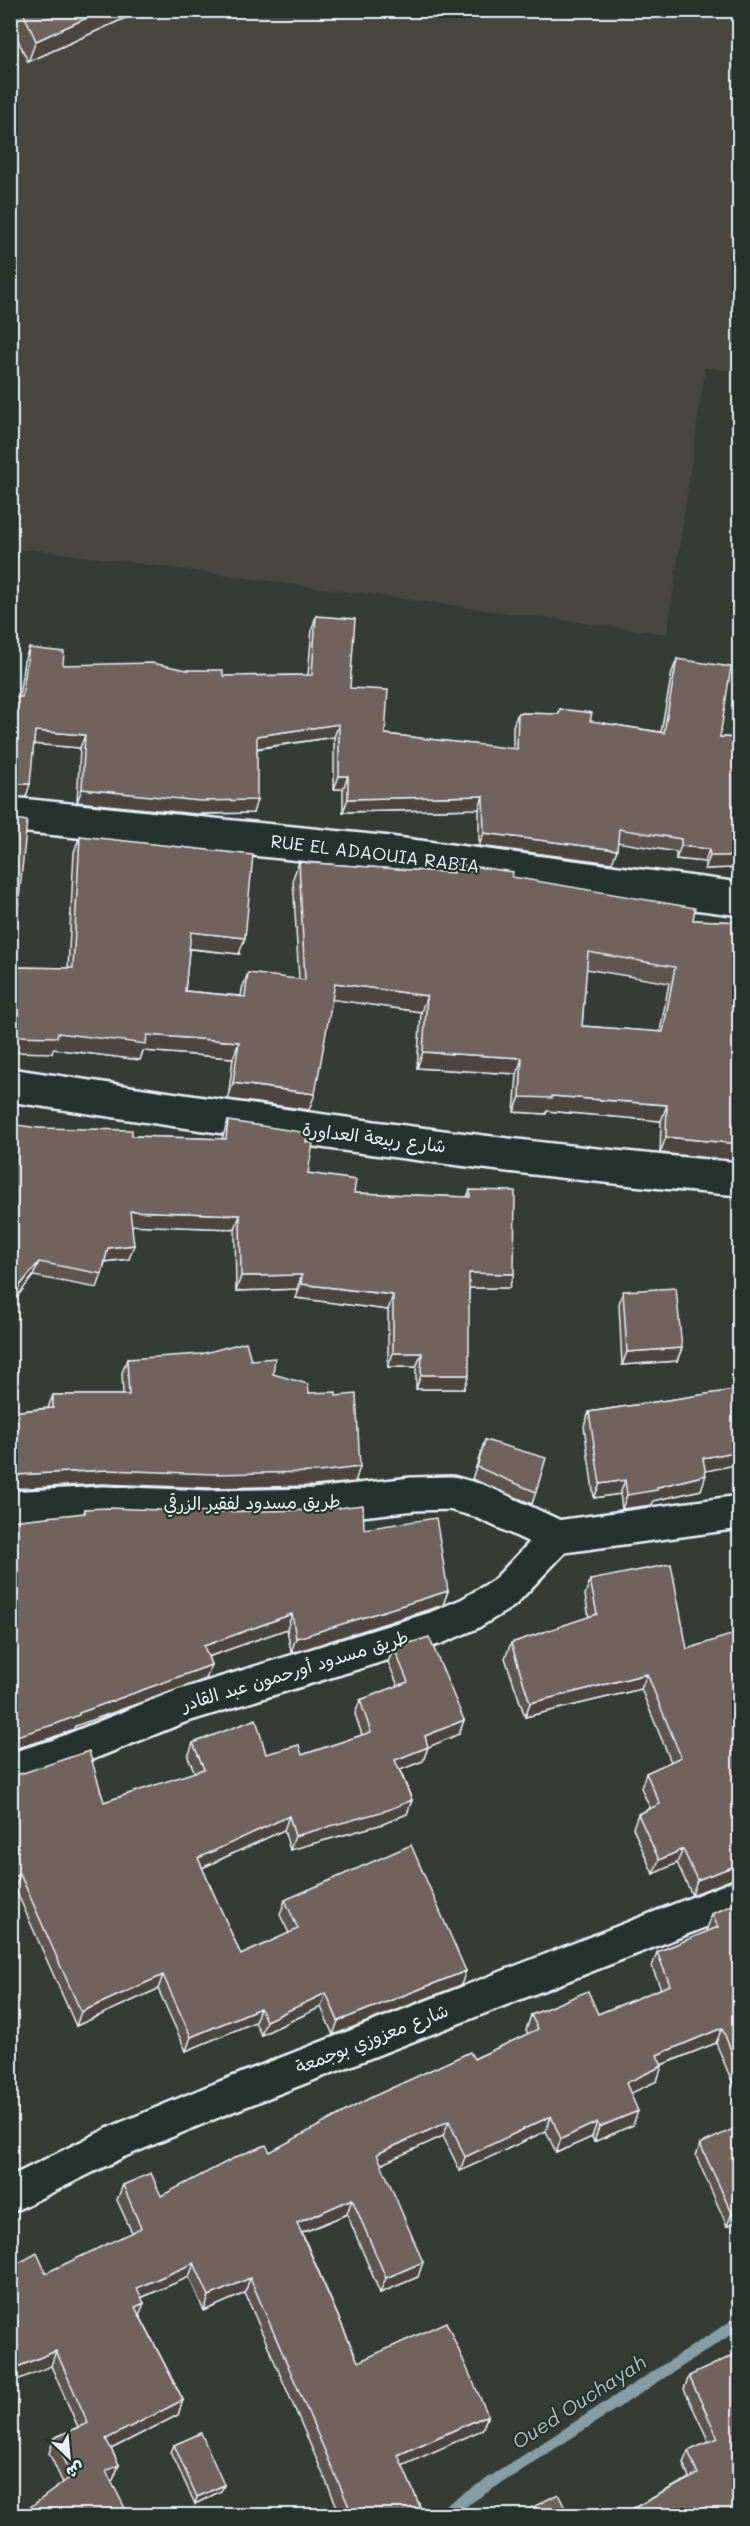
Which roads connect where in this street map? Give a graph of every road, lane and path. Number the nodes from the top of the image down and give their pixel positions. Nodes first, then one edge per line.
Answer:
1 (10, 814) edge
2 (740, 899) edge
3 (10, 1085) edge
4 (740, 1179) edge
5 (10, 1508) edge
6 (740, 1512) edge
7 (557, 1537) junction
8 (10, 1770) edge
9 (740, 1896) edge
10 (10, 2195) edge

1 - 2 street, RUE EL ADAOUIA RABIA
3 - 4 street, شارع ربيعة العداورة
5 - 7 street, طريق مسدود لفقير الزرقي
6 - 7 street
7 - 8 street, طريق مسدود أورحمون عبد القادر
9 - 10 street, شارع معزوزي بوجمعة

